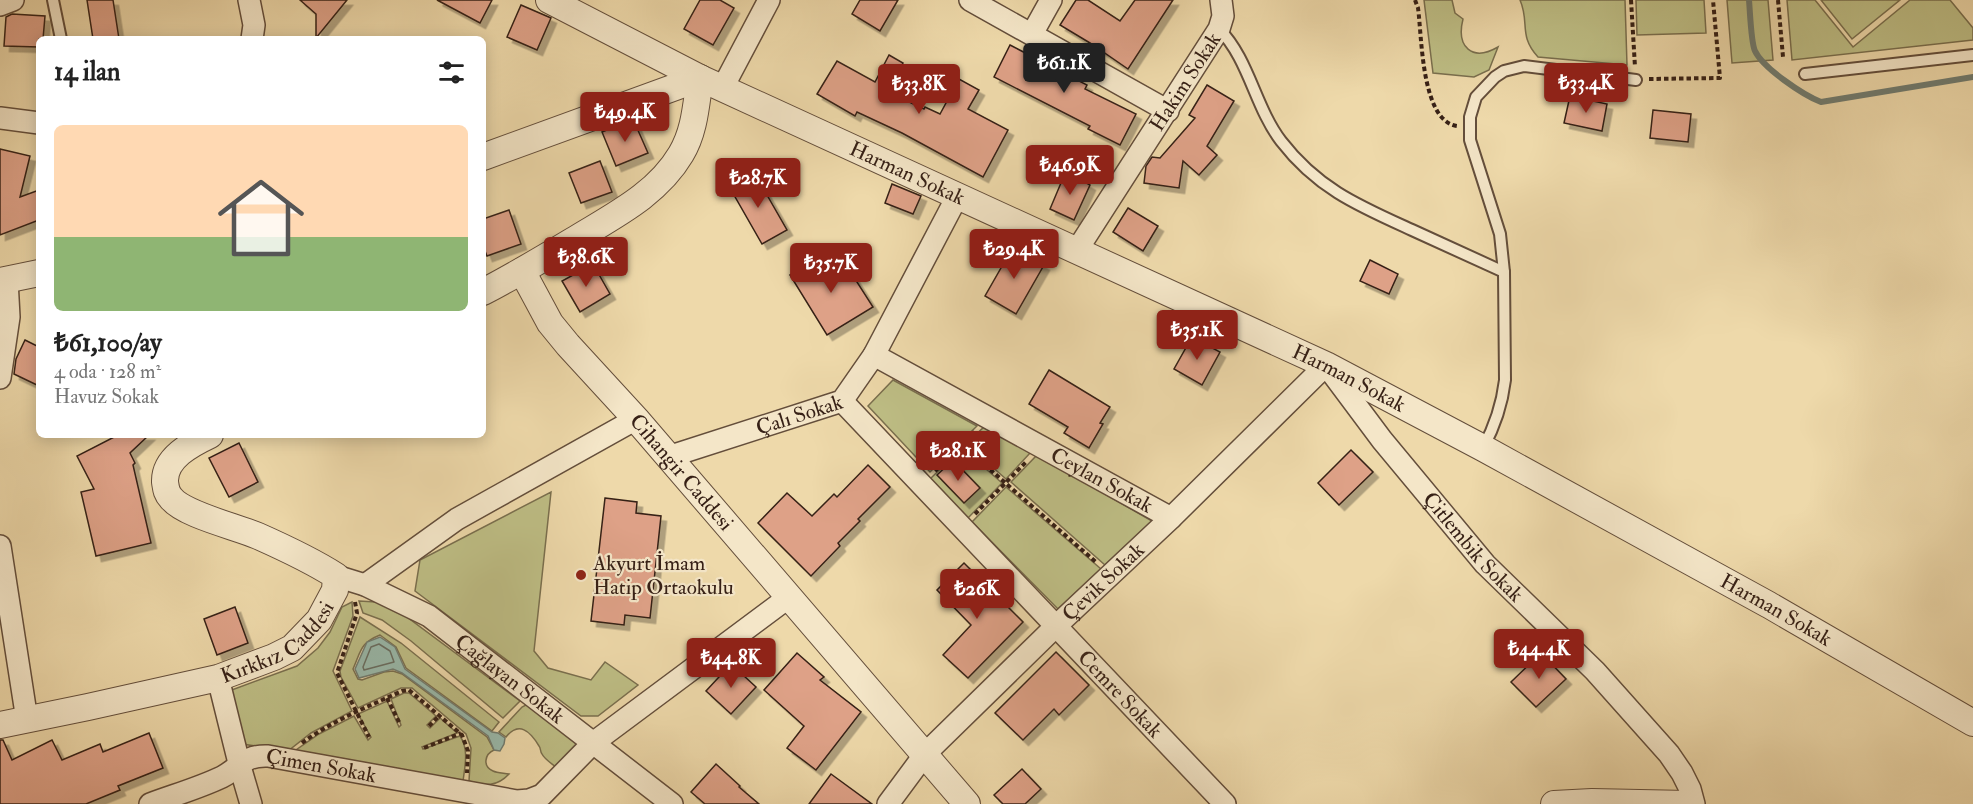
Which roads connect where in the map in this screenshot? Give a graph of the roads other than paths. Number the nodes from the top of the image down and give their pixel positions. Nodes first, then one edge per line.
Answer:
1 (13, 0) edge
2 (53, 0) edge
3 (249, 0) edge
4 (549, 0) edge
5 (769, 0) edge
6 (970, 0) edge
7 (1051, 0) edge
8 (1221, 0) edge
9 (0, 5) edge
10 (1219, 28) junction
11 (1032, 34) junction
12 (60, 36) edge
13 (252, 36) edge
14 (1973, 55) edge
15 (1805, 74) dead end
16 (1636, 80) road end
17 (711, 83) junction
18 (1168, 111) junction
19 (0, 118) edge
20 (36, 123) edge
21 (486, 156) edge
22 (958, 195) junction
23 (1077, 250) junction
24 (522, 271) junction
25 (1504, 272) junction
26 (36, 274) edge
27 (4, 281) edge
28 (486, 290) edge
29 (874, 355) junction
30 (1326, 365) junction
31 (0, 378) edge
32 (842, 401) junction
33 (636, 419) junction
34 (205, 438) edge
35 (1483, 448) junction
36 (668, 457) junction
37 (1171, 518) junction
38 (0, 546) edge
39 (351, 580) junction
40 (789, 597) junction
41 (1056, 626) junction
42 (218, 678) junction
43 (27, 720) junction
44 (1973, 723) edge
45 (0, 725) edge
46 (593, 742) junction
47 (925, 754) junction
48 (239, 763) junction
49 (527, 802) edge
50 (150, 804) edge
51 (251, 804) edge
52 (672, 804) edge
53 (888, 804) edge
54 (968, 804) edge
55 (1225, 804) edge
56 (1554, 804) edge
57 (1688, 804) edge
58 (1694, 804) edge

1 - 9 street
2 - 12 lane
3 - 13 street
4 - 17 street
5 - 17 street
6 - 11 street
7 - 11 street
8 - 10 street, Hakim Sokak
10 - 18 street, Hakim Sokak
10 - 25 lane
11 - 18 street
14 - 15 lane
16 - 25 lane
17 - 21 street
17 - 22 street, Harman Sokak
17 - 24 street
18 - 23 street, Hakim Sokak
19 - 20 street
22 - 23 street, Harman Sokak
22 - 29 street, Çalı Sokak
23 - 30 street, Harman Sokak
24 - 28 street
24 - 33 street, Cihangir Caddesi
25 - 35 lane
26 - 27 street
27 - 31 street
29 - 32 street, Çalı Sokak
29 - 37 street, Ceylan Sokak
30 - 35 street, Harman Sokak
30 - 37 street, Çevik Sokak
30 - 58 street, Çitlembik Sokak
32 - 36 street, Çalı Sokak
32 - 41 street, Cemre Sokak
33 - 36 street, Cihangir Caddesi
33 - 39 street
34 - 39 street, Kırkkız Caddesi
35 - 44 street, Harman Sokak
36 - 40 street, Cihangir Caddesi
37 - 41 street, Çevik Sokak
38 - 43 street
39 - 42 street, Kırkkız Caddesi
39 - 46 street, Çağlayan Sokak
40 - 46 street, Çimen Sokak
40 - 47 street, Cihangir Caddesi
41 - 47 street, Çevik Sokak
41 - 55 street, Cemre Sokak
42 - 43 street, Kırkkız Caddesi
42 - 48 street
43 - 45 street, Kırkkız Caddesi
46 - 49 street, Çimen Sokak
46 - 52 street, Çağlayan Sokak
47 - 53 street, Çevik Sokak
47 - 54 street, Cihangir Caddesi
48 - 49 street, Çimen Sokak
48 - 50 street, Çimen Sokak
48 - 51 street
56 - 57 street

